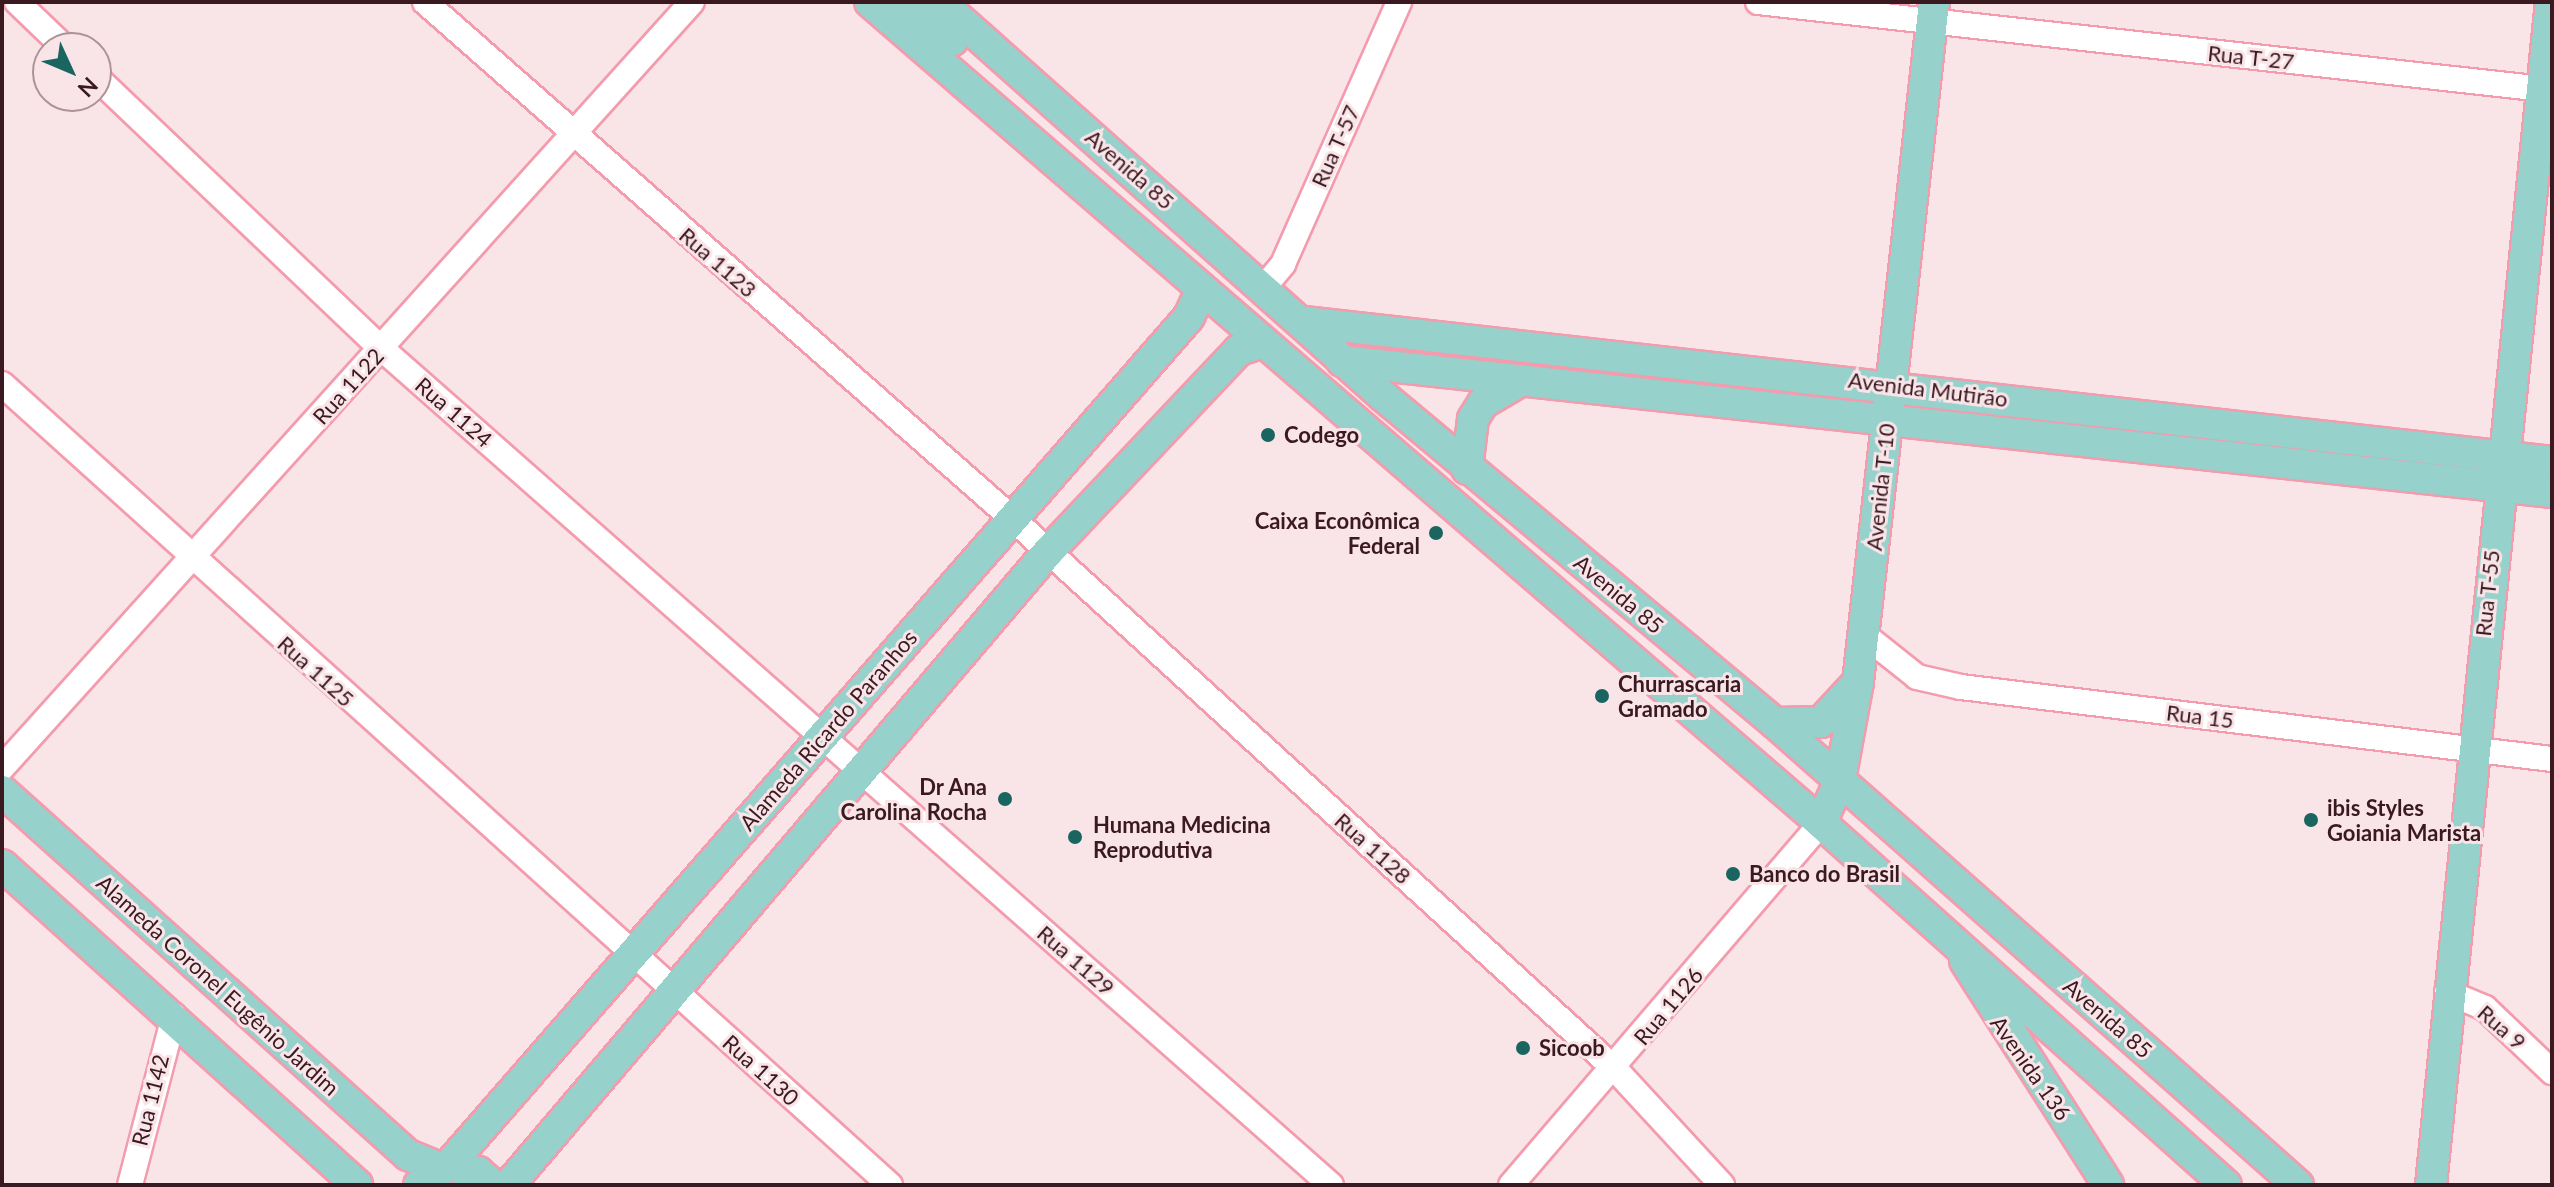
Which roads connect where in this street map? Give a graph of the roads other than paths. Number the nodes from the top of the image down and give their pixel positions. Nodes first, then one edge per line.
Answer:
1 (17, 2) edge
2 (425, 2) edge
3 (692, 2) edge
4 (870, 2) edge
5 (909, 2) edge
6 (940, 2) edge
7 (1399, 2) edge
8 (1758, 2) edge
9 (2551, 2) edge
10 (1939, 16) edge
11 (48, 32) edge
12 (2546, 89) edge
13 (112, 92) edge
14 (572, 135) junction
15 (1264, 287) junction
16 (1201, 290) junction
17 (1304, 322) junction
18 (1261, 343) junction
19 (381, 348) junction
20 (1346, 362) junction
21 (1522, 380) junction
22 (2, 384) edge
23 (1891, 384) junction
24 (1887, 419) junction
25 (2552, 462) edge
26 (1467, 469) junction
27 (2500, 472) junction
28 (2552, 492) edge
29 (1014, 520) junction
30 (1048, 552) junction
31 (193, 559) junction
32 (1863, 634) junction
33 (1858, 682) junction
34 (1775, 723) junction
35 (822, 735) junction
36 (2471, 750) junction
37 (2552, 759) edge
38 (2, 768) edge
39 (859, 769) junction
40 (1840, 780) junction
41 (2, 791) edge
42 (1821, 823) junction
43 (2, 865) edge
44 (1958, 948) junction
45 (633, 956) junction
46 (671, 990) junction
47 (2447, 992) junction
48 (174, 1016) junction
49 (1615, 1069) junction
50 (2552, 1072) edge
51 (436, 1173) edge
52 (2295, 1184) edge
53 (130, 1185) edge
54 (357, 1185) edge
55 (493, 1185) edge
56 (509, 1185) edge
57 (890, 1185) edge
58 (1331, 1185) edge
59 (1511, 1185) edge
60 (1722, 1185) edge
61 (2108, 1185) edge
62 (2226, 1185) edge
63 (2431, 1185) edge

1 - 11 street
2 - 14 street, Rua 1123
3 - 14 street, Rua 1122
4 - 16 main road, Avenida 85
5 - 20 main road
6 - 15 main road, Avenida 85
7 - 15 street, Rua T-57
8 - 10 street, Rua T-27
9 - 12 main road, Rua T-55
10 - 12 street, Rua T-27
10 - 23 main road, Avenida T-10
12 - 27 main road, Rua T-55
13 - 19 street, Rua 1124
14 - 19 street, Rua 1122
14 - 29 street, Rua 1123
15 - 17 main road, Avenida 85
16 - 18 main road, Avenida 85
16 - 29 main road, Alameda Ricardo Paranhos
17 - 20 main road, Avenida 85
17 - 23 main road, Avenida Mutirão
18 - 30 main road
18 - 42 main road, Avenida 85
19 - 31 street, Rua 1122
19 - 35 street, Rua 1124
20 - 21 main road, Avenida Mutirão
20 - 26 main road, Avenida 85
21 - 24 main road, Avenida Mutirão
21 - 26 main road
22 - 31 street, Rua 1125
23 - 24 main road, Avenida T-10
23 - 27 main road, Avenida Mutirão
24 - 27 main road, Avenida Mutirão
24 - 32 main road, Avenida T-10
25 - 27 main road, Avenida Mutirão
26 - 34 main road, Avenida 85
27 - 28 main road, Avenida Mutirão
27 - 36 main road, Rua T-55
29 - 30 street, Rua 1128
29 - 35 main road, Alameda Ricardo Paranhos
30 - 39 main road
30 - 49 street, Rua 1128
31 - 38 street, Rua 1122
31 - 45 street, Rua 1125
32 - 33 main road, Avenida T-10
32 - 36 street, Rua 15
33 - 34 main road
33 - 40 main road, Avenida T-10
34 - 40 main road, Avenida 85
35 - 39 street, Rua 1129
35 - 45 main road, Alameda Ricardo Paranhos
36 - 37 street, Rua 15
36 - 47 main road, Rua T-55
39 - 46 main road
39 - 58 street, Rua 1129
40 - 42 main road, Avenida T-10
40 - 52 main road, Avenida 85
41 - 51 main road, Alameda Coronel Eugênio Jardim
42 - 44 main road, Avenida 85
42 - 49 street, Rua 1126
43 - 48 main road
44 - 61 main road, Avenida 136
44 - 62 main road, Avenida 85
45 - 46 street, Rua 1130
45 - 51 main road, Alameda Ricardo Paranhos
46 - 56 main road
46 - 57 street, Rua 1130
47 - 50 street, Rua 9
47 - 63 main road, Rua T-55
48 - 53 street, Rua 1142
48 - 54 main road
49 - 59 street, Rua 1126
49 - 60 street, Rua 1128
51 - 55 main road, Alameda Coronel Eugênio Jardim

